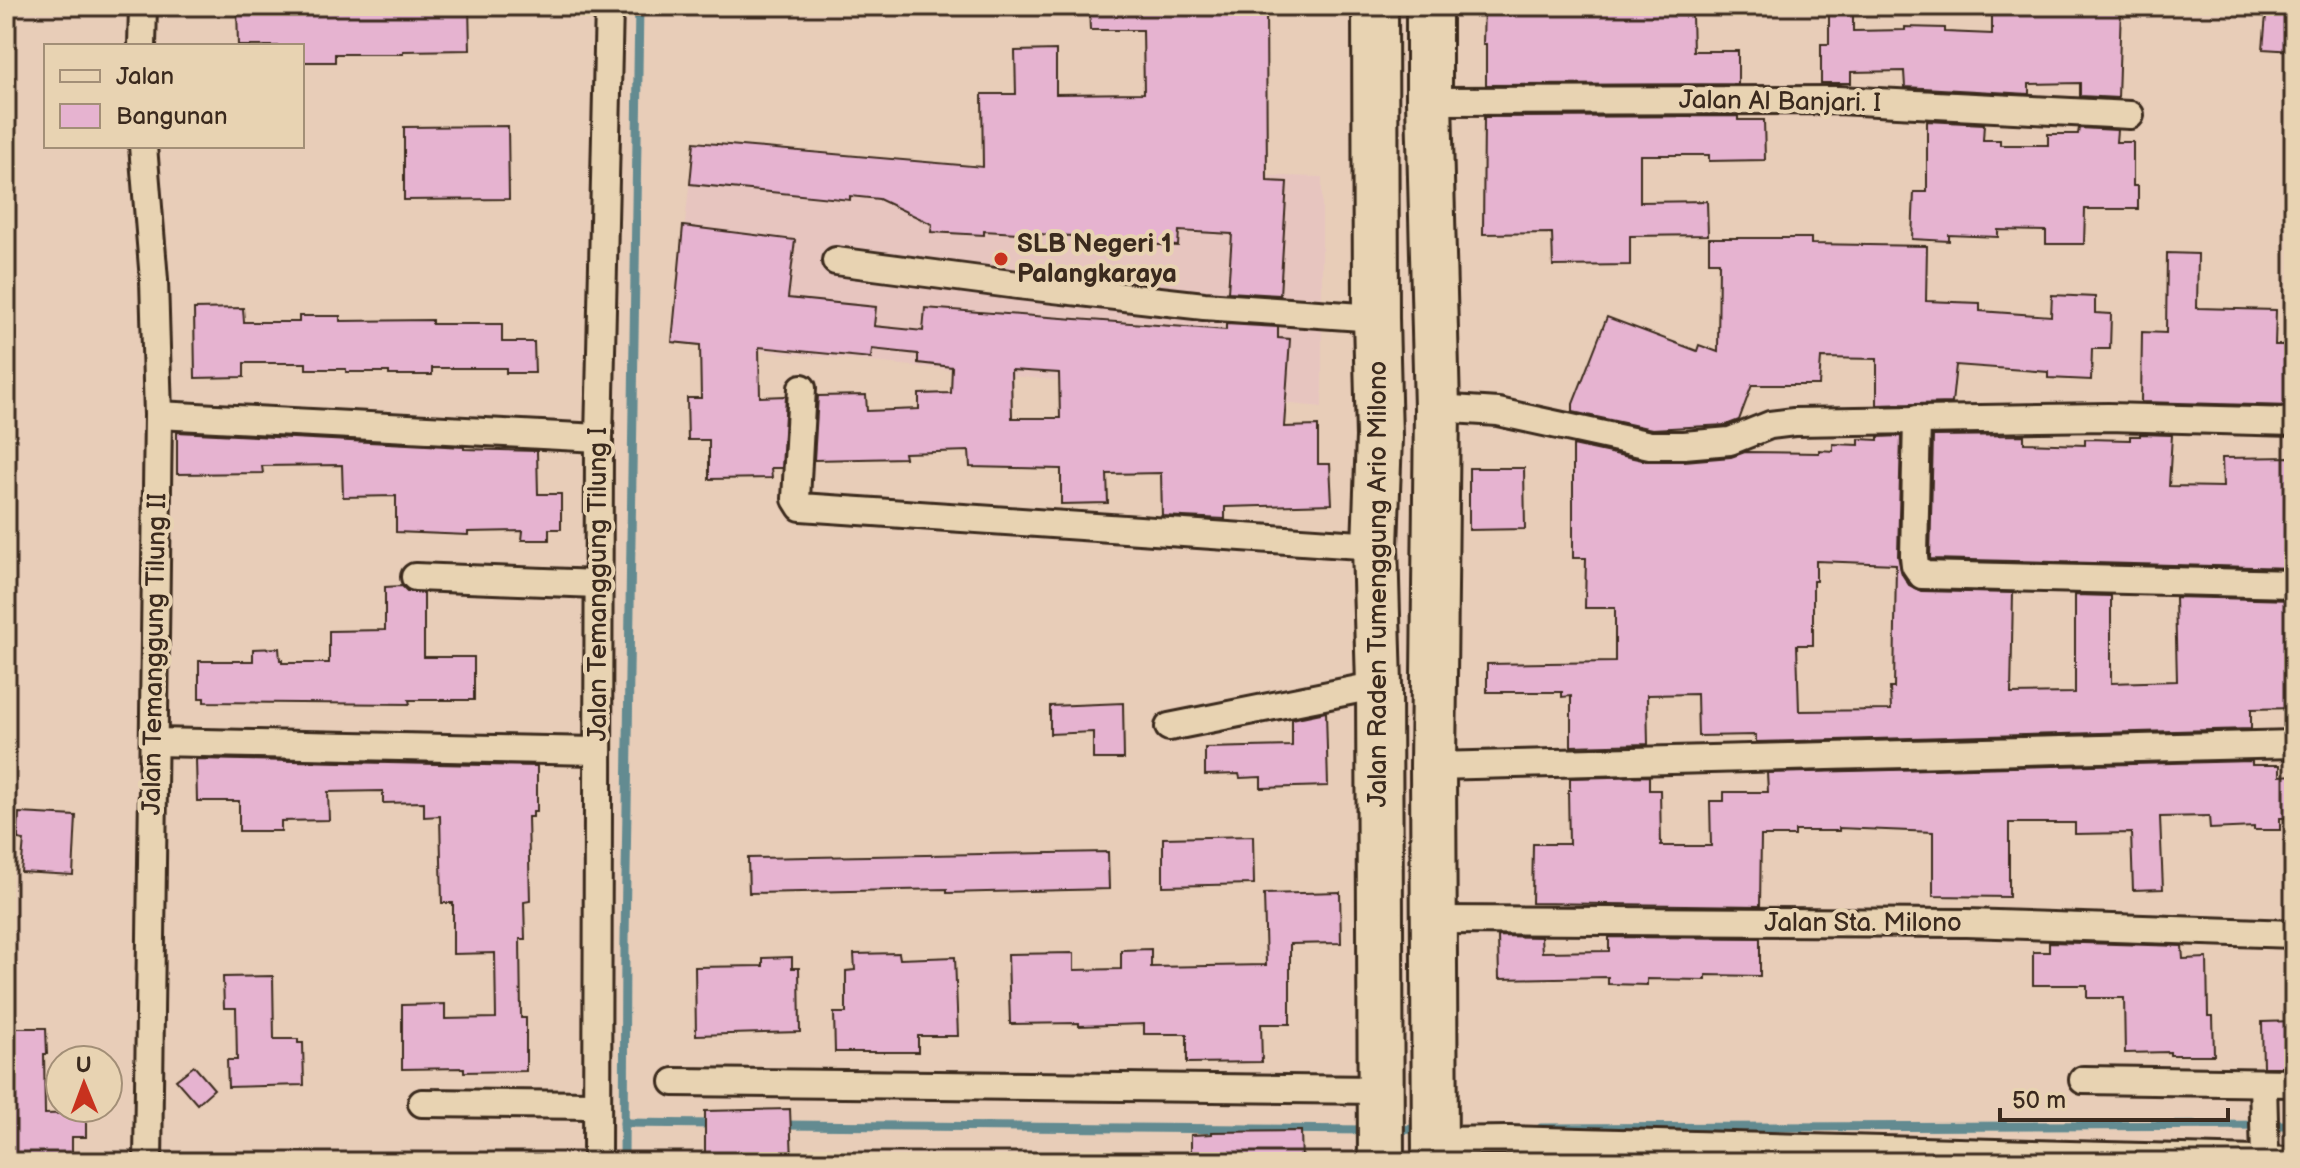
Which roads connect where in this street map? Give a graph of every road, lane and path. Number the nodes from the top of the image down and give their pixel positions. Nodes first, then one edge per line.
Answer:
1 (143, 6) edge
2 (609, 6) edge
3 (1375, 6) edge
4 (1429, 6) edge
5 (142, 44) edge
6 (1429, 101) junction
7 (2130, 115) dead end
8 (143, 148) edge
9 (836, 261) dead end
10 (1376, 318) junction
11 (802, 388) dead end
12 (1437, 408) junction
13 (158, 415) junction
14 (1917, 419) junction
15 (2294, 422) edge
16 (599, 438) junction
17 (1375, 546) junction
18 (415, 577) dead end
19 (598, 584) junction
20 (2294, 584) edge
21 (1379, 685) junction
22 (1169, 727) dead end
23 (154, 742) junction
24 (2294, 744) edge
25 (597, 751) junction
26 (1433, 766) junction
27 (1433, 920) junction
28 (2294, 934) edge
29 (1381, 1027) junction
30 (1434, 1027) junction
31 (2083, 1080) dead end
32 (674, 1082) dead end
33 (2294, 1083) edge
34 (1381, 1091) junction
35 (2263, 1092) junction
36 (422, 1103) dead end
37 (597, 1105) junction
38 (1435, 1132) edge
39 (1381, 1150) edge
40 (2265, 1160) edge
41 (2294, 1161) edge
42 (148, 1162) edge
43 (597, 1162) edge

1 - 5 street
2 - 16 street, Jalan Temanggung Tilung I
3 - 10 highway, Jalan Raden Tumenggung Ario Milono
4 - 6 highway
6 - 7 street, Jalan Al Banjari. I
6 - 12 highway
8 - 13 street, Jalan Temanggung Tilung II
9 - 10 street
10 - 17 highway, Jalan Raden Tumenggung Ario Milono
11 - 17 street
12 - 14 street
12 - 26 highway
13 - 16 street
13 - 23 street, Jalan Temanggung Tilung II
14 - 15 street
14 - 20 street
16 - 19 street, Jalan Temanggung Tilung I
17 - 21 highway, Jalan Raden Tumenggung Ario Milono
18 - 19 street
19 - 25 street, Jalan Temanggung Tilung I
21 - 22 street
21 - 29 highway, Jalan Raden Tumenggung Ario Milono
23 - 25 street
23 - 42 street, Jalan Temanggung Tilung II
24 - 26 street
25 - 37 street, Jalan Temanggung Tilung I
26 - 27 highway
27 - 28 street, Jalan Sta. Milono
27 - 30 highway
29 - 30 highway
29 - 34 highway, Jalan Raden Tumenggung Ario Milono
30 - 38 highway
31 - 35 street
32 - 34 street
33 - 35 street
34 - 39 highway, Jalan Raden Tumenggung Ario Milono
35 - 40 street
36 - 37 street
37 - 43 street, Jalan Temanggung Tilung I
38 - 40 street
40 - 41 street

